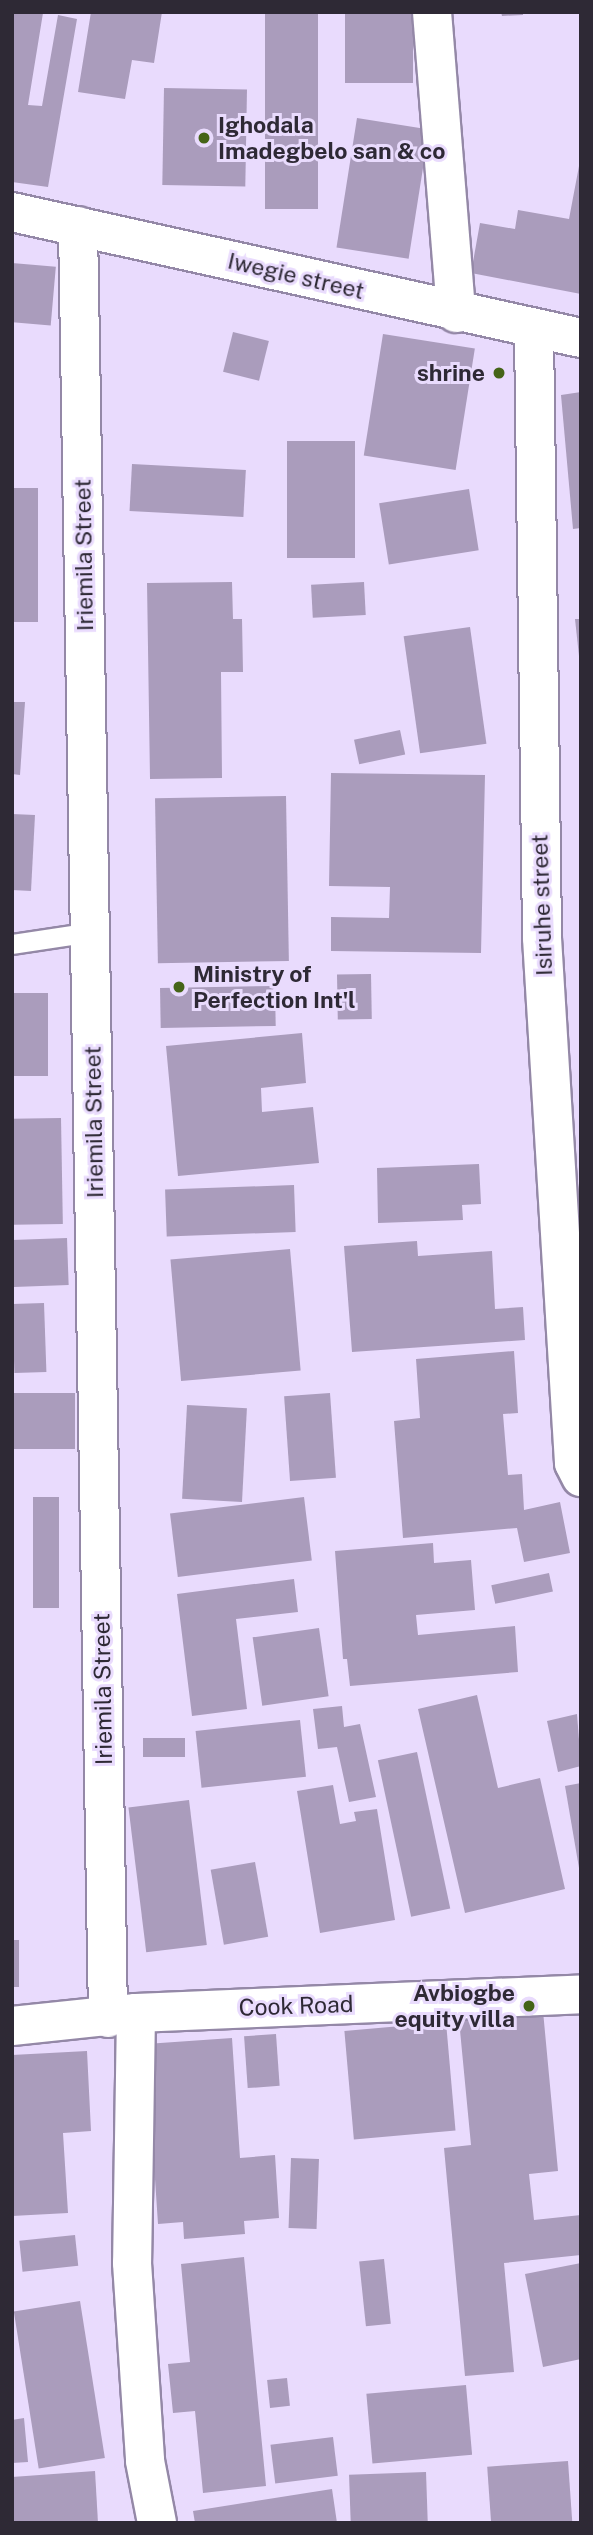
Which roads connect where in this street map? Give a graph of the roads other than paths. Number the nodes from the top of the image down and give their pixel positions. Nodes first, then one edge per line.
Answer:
1 (432, 12) edge
2 (12, 212) edge
3 (78, 226) junction
4 (456, 313) junction
5 (534, 331) junction
6 (581, 338) edge
7 (91, 932) junction
8 (12, 944) edge
9 (581, 1477) edge
10 (581, 1994) edge
11 (122, 2015) junction
12 (12, 2026) edge
13 (157, 2523) edge

1 - 4 street
2 - 3 street, Iwegie street
3 - 4 street, Iwegie street
3 - 7 street, Iriemila Street
4 - 5 street, Iwegie street
5 - 6 street, Iwegie street
5 - 9 street, Isiruhe street
7 - 8 lane
7 - 11 street, Iriemila Street
10 - 11 street, Cook Road
11 - 12 street, Cook Road
11 - 13 street, Iriemila Street

